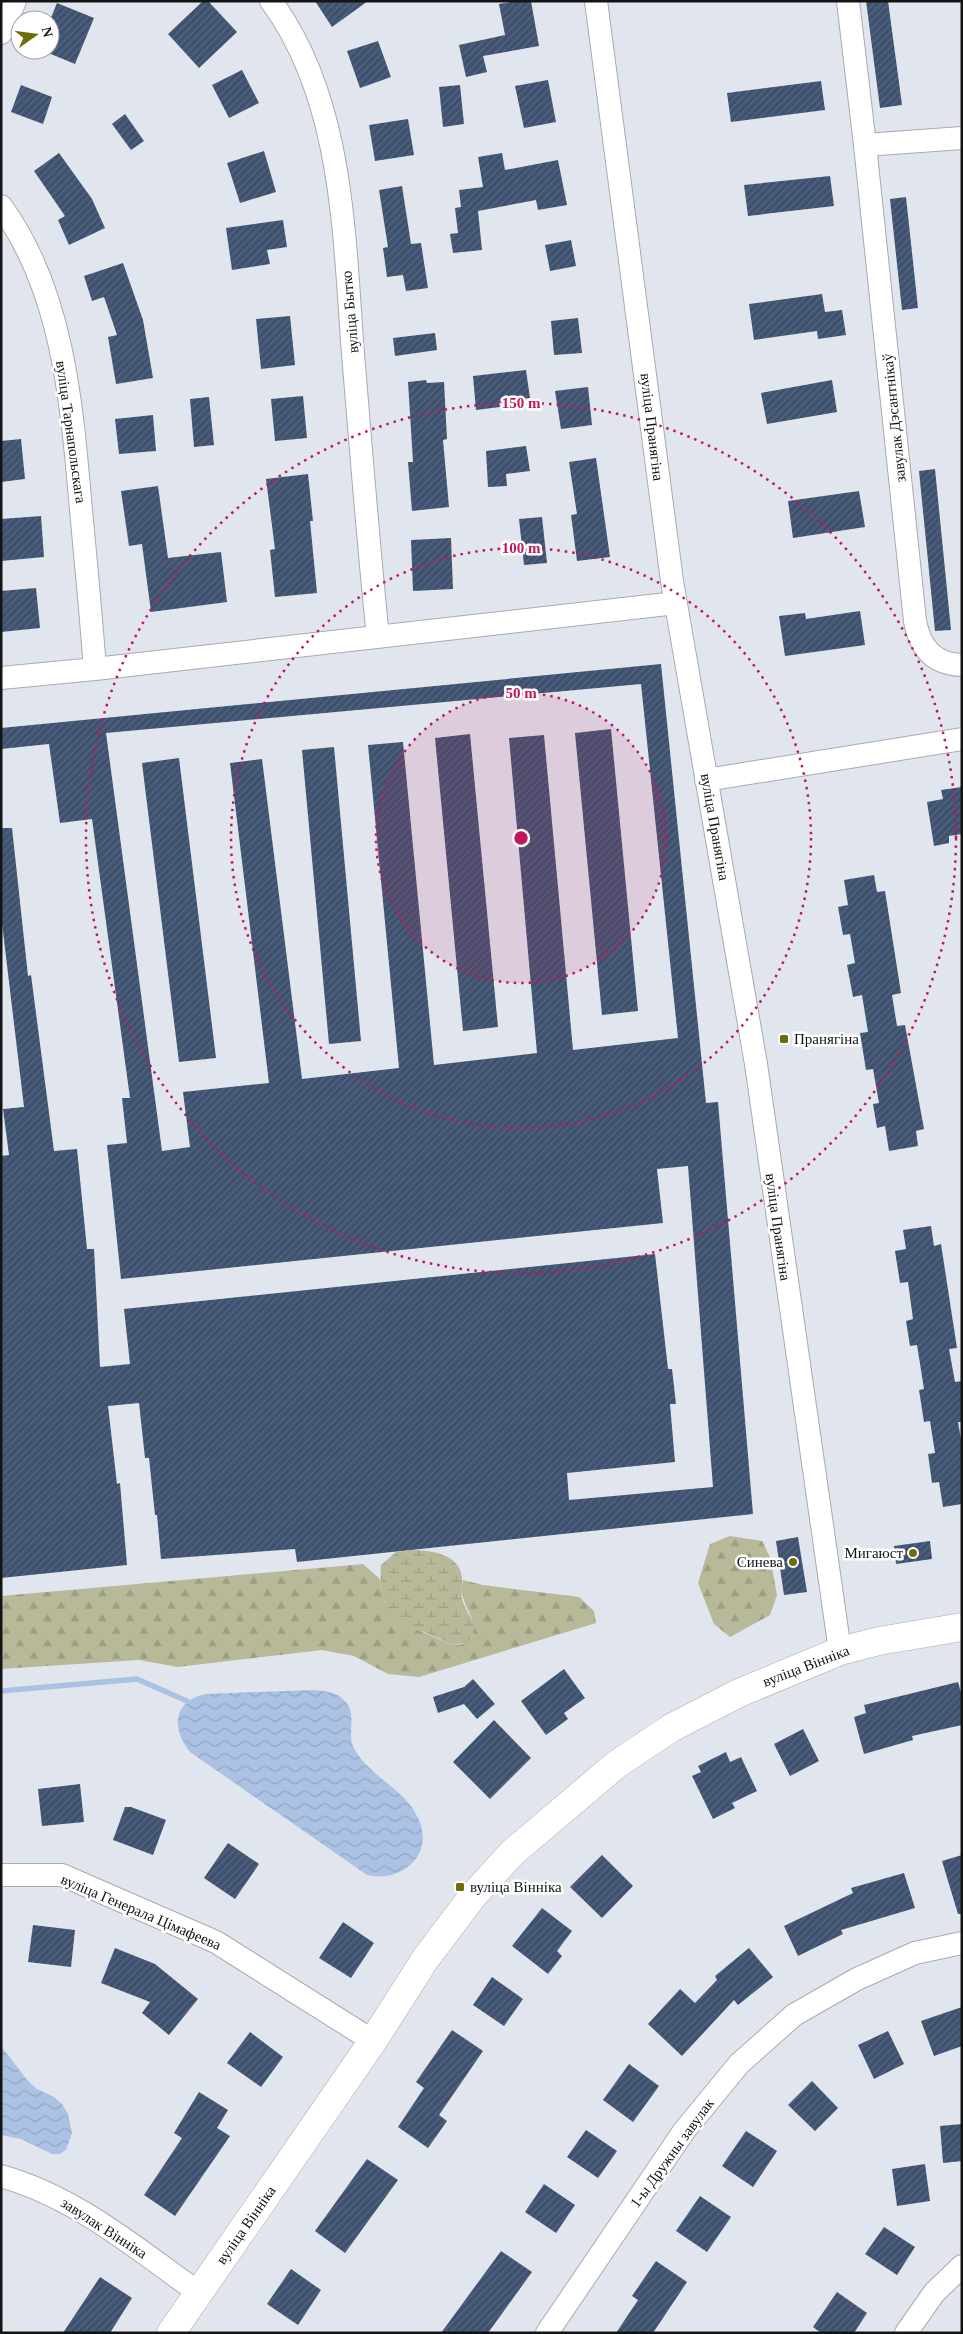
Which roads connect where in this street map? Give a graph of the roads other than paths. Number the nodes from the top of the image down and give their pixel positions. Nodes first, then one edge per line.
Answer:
1 (15, 1) edge
2 (271, 1) edge
3 (596, 1) edge
4 (848, 1) edge
5 (1, 33) edge
6 (962, 138) edge
7 (865, 145) junction
8 (1, 206) edge
9 (676, 603) junction
10 (378, 636) junction
11 (962, 665) edge
12 (95, 669) junction
13 (1, 678) edge
14 (962, 739) edge
15 (706, 780) junction
16 (962, 1627) edge
17 (840, 1651) junction
18 (1, 1875) edge
19 (962, 1943) edge
20 (374, 2041) junction
21 (1, 2176) edge
22 (962, 2266) edge
23 (199, 2293) junction
24 (171, 2333) edge
25 (547, 2333) edge
26 (906, 2333) edge

1 - 5 street
2 - 10 street, вуліца Бытко
3 - 9 street, вуліца Пранягіна
4 - 7 street, завулак Дэсантнікаў
6 - 7 street
7 - 11 street, завулак Дэсантнікаў
8 - 12 street, вуліца Тарнапольскага
9 - 10 street
9 - 15 street, вуліца Пранягіна
10 - 12 street
12 - 13 street
14 - 15 street
15 - 17 street, вуліца Пранягіна
16 - 17 street, вуліца Вінніка
17 - 20 street, вуліца Вінніка
18 - 20 street, вуліца Генерала Цімафеева
19 - 25 street, 1-ы Дружны завулак
20 - 23 street, вуліца Вінніка
21 - 23 street, завулак Вінніка
22 - 26 street
23 - 24 street, вуліца Вінніка

